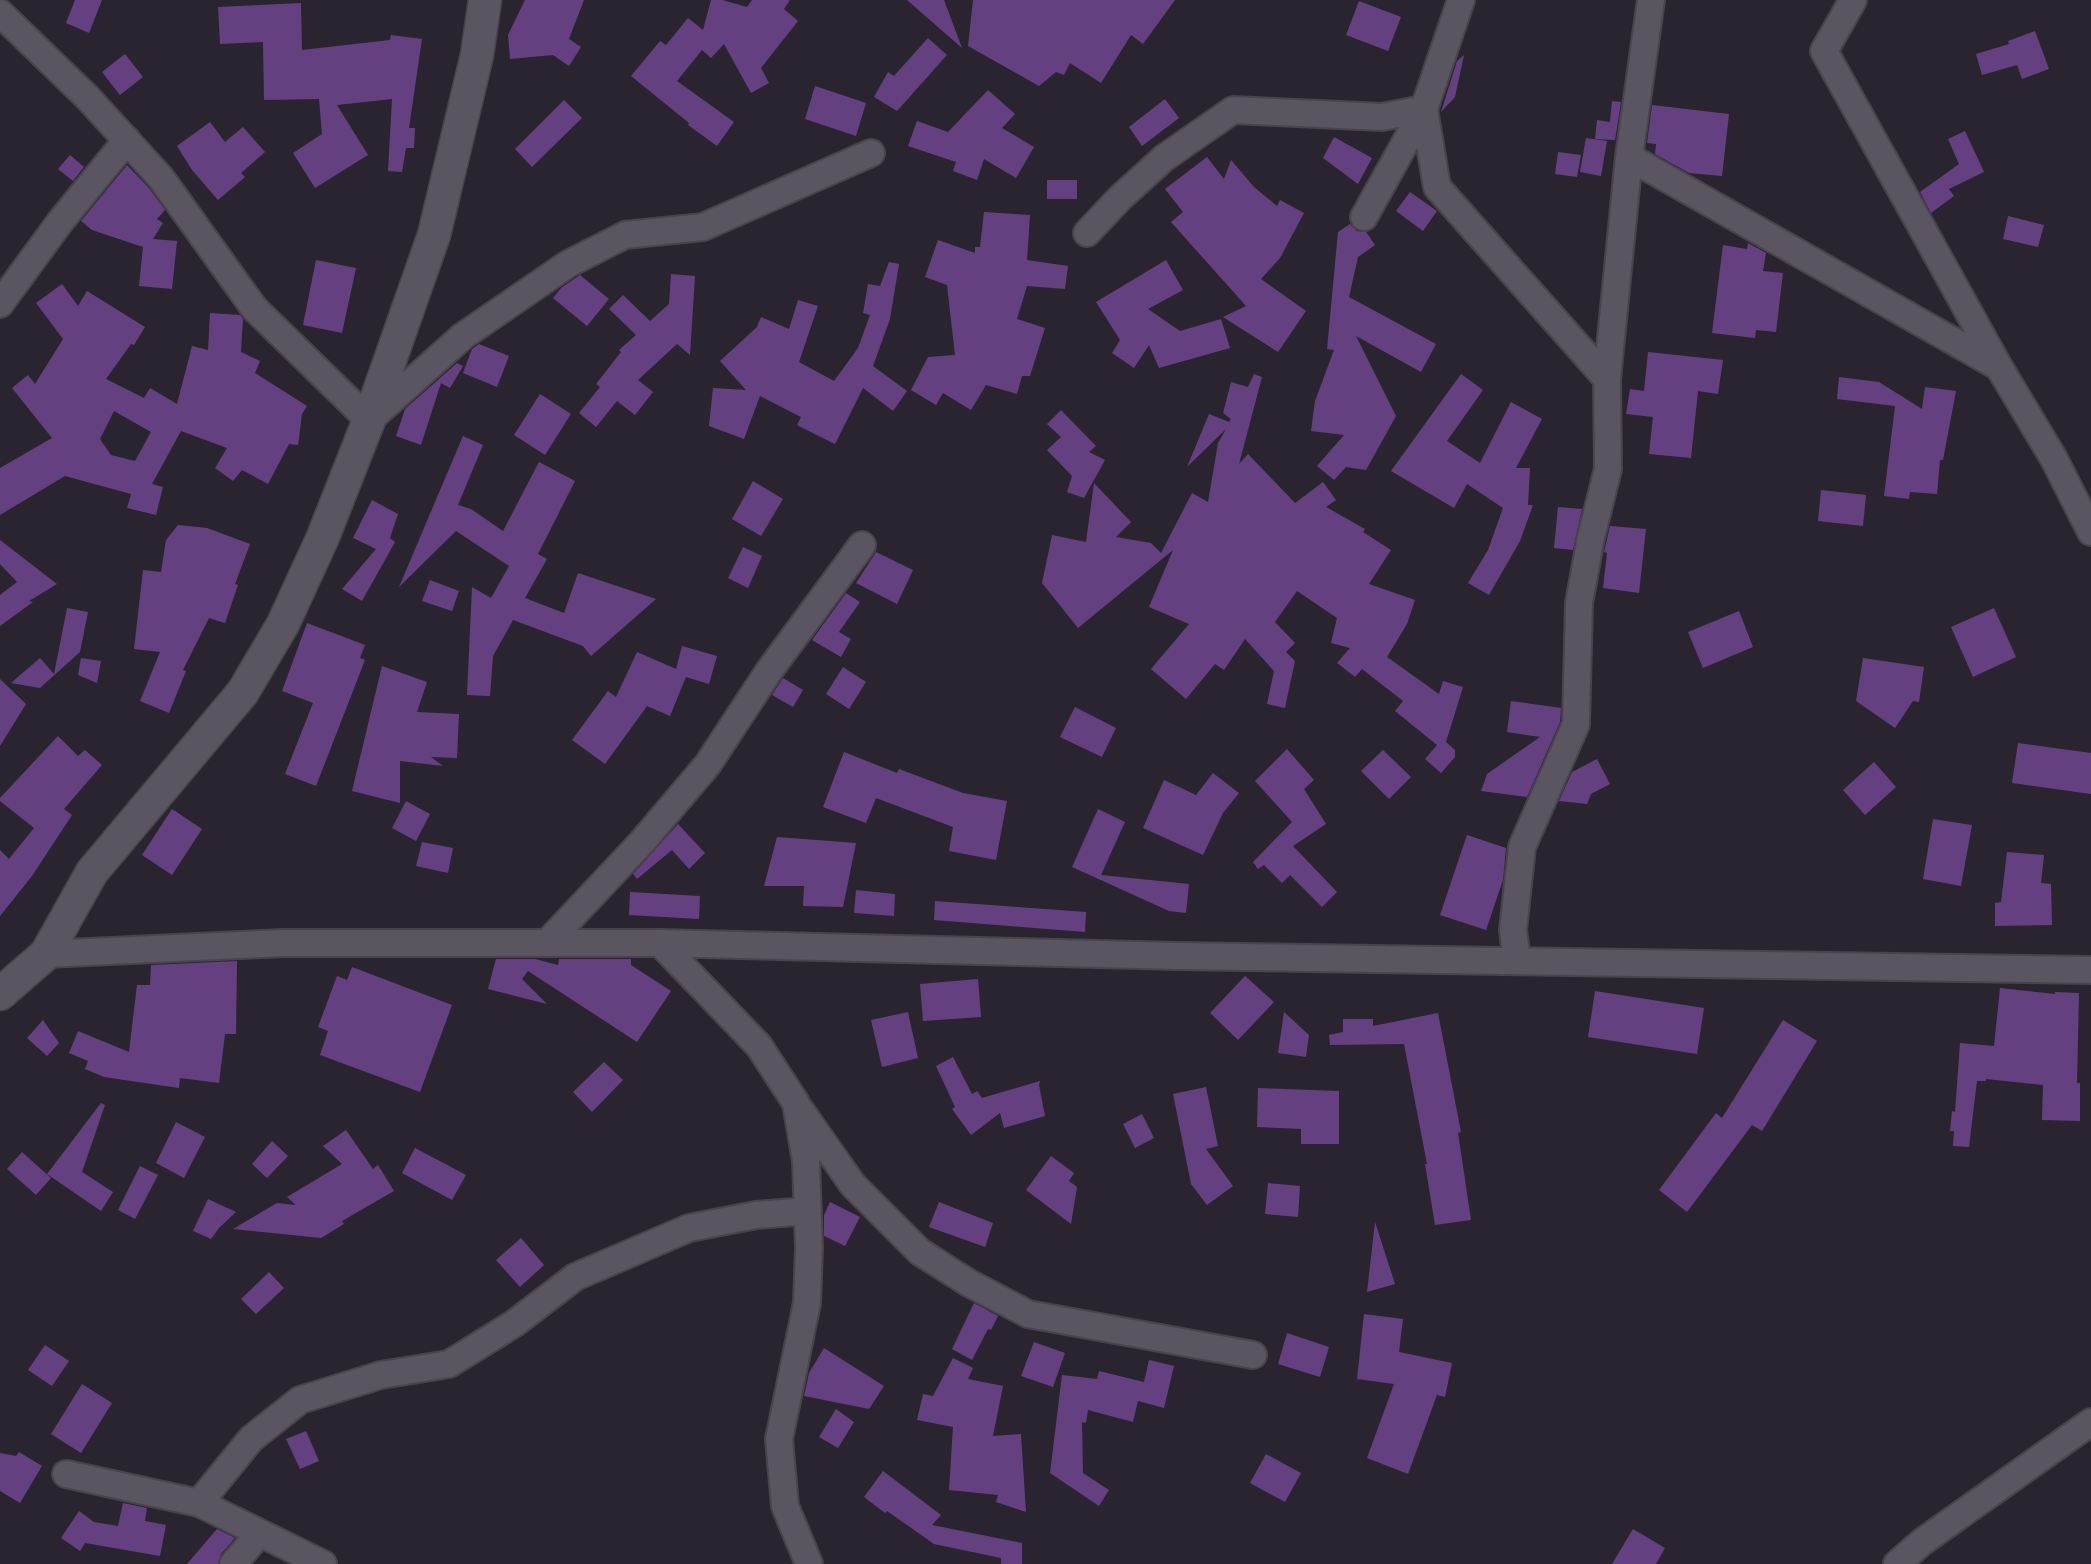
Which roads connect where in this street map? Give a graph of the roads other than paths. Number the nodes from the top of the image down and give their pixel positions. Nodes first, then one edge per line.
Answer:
1 (485, 0) edge
2 (1461, 0) edge
3 (1651, 0) edge
4 (1853, 0) edge
5 (0, 13) edge
6 (1424, 109) junction
7 (127, 140) junction
8 (871, 153) dead end
9 (1629, 157) junction
10 (1364, 217) dead end
11 (1087, 233) dead end
12 (0, 304) edge
13 (1999, 367) junction
14 (1607, 379) junction
15 (369, 420) junction
16 (2091, 532) edge
17 (862, 545) dead end
18 (547, 943) junction
19 (660, 943) junction
20 (46, 954) junction
21 (1517, 961) junction
22 (2091, 970) edge
23 (0, 994) edge
24 (796, 1103) junction
25 (808, 1211) junction
26 (1253, 1355) dead end
27 (2091, 1422) edge
28 (66, 1474) dead end
29 (200, 1503) junction
30 (260, 1533) junction
31 (233, 1564) edge
32 (323, 1564) edge
33 (809, 1564) edge
34 (1897, 1564) edge

1 - 15 street
2 - 6 street
3 - 9 street
4 - 13 street
5 - 7 street
6 - 10 street
6 - 11 street
6 - 14 street
7 - 12 street
7 - 15 street
8 - 15 street
9 - 13 street
9 - 14 street
13 - 16 street
14 - 21 street
15 - 20 street
17 - 18 street
18 - 19 street
18 - 20 street
19 - 21 street
19 - 24 street
20 - 23 street
21 - 22 street
24 - 25 street
24 - 26 street
25 - 29 street
25 - 33 street
27 - 34 street
28 - 29 street
29 - 30 street
30 - 31 street
30 - 32 street

